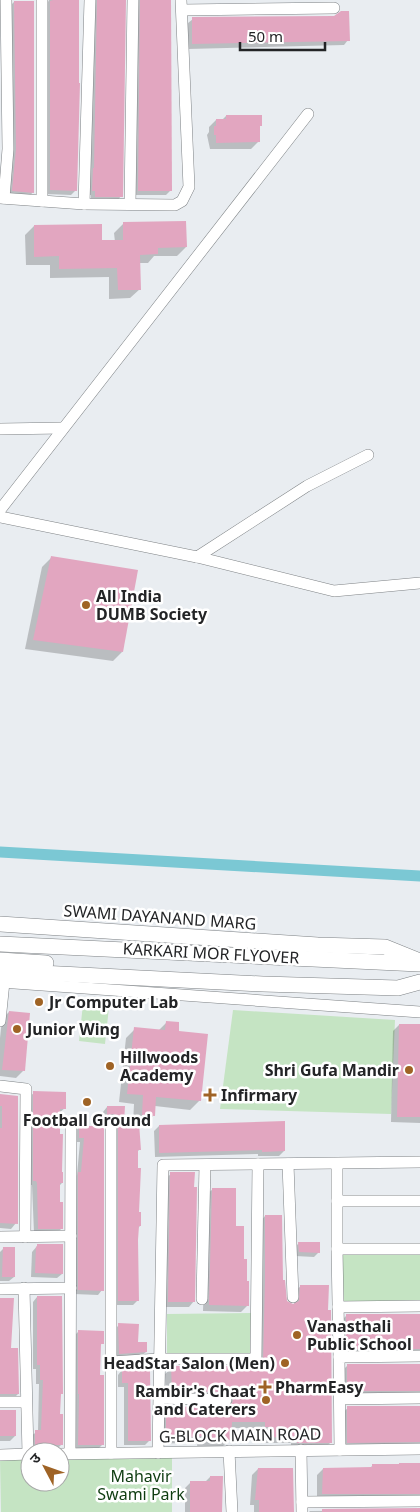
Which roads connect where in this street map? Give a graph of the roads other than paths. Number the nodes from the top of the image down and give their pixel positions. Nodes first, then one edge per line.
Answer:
1 (6, 0) edge
2 (42, 0) edge
3 (90, 0) edge
4 (133, 0) edge
5 (182, 5) edge
6 (334, 8) dead end
7 (3, 14) edge
8 (4, 108) edge
9 (308, 114) dead end
10 (4, 150) edge
11 (2, 198) edge
12 (42, 201) junction
13 (84, 204) junction
14 (130, 204) junction
15 (63, 428) junction
16 (0, 429) edge
17 (368, 455) dead end
18 (0, 510) edge
19 (0, 517) edge
20 (198, 557) junction
21 (420, 583) edge
22 (0, 924) edge
23 (0, 944) edge
24 (0, 960) edge
25 (420, 963) edge
26 (1, 978) edge
27 (420, 982) edge
28 (420, 1012) edge
29 (0, 1022) edge
30 (0, 1086) edge
31 (111, 1121) dead end
32 (71, 1128) dead end
33 (420, 1162) edge
34 (205, 1164) junction
35 (258, 1164) junction
36 (288, 1164) junction
37 (337, 1164) junction
38 (337, 1201) junction
39 (420, 1201) edge
40 (71, 1236) junction
41 (25, 1237) junction
42 (0, 1238) edge
43 (337, 1249) junction
44 (420, 1249) edge
45 (24, 1288) junction
46 (71, 1288) junction
47 (0, 1289) edge
48 (293, 1297) dead end
49 (202, 1299) dead end
50 (420, 1306) edge
51 (338, 1307) junction
52 (420, 1356) edge
53 (339, 1357) junction
54 (159, 1359) junction
55 (111, 1362) junction
56 (159, 1398) junction
57 (420, 1398) edge
58 (340, 1399) junction
59 (226, 1400) dead end
60 (0, 1402) edge
61 (26, 1402) junction
62 (28, 1442) edge
63 (65, 1442) edge
64 (420, 1449) edge
65 (301, 1450) junction
66 (340, 1450) junction
67 (230, 1451) junction
68 (111, 1453) junction
69 (158, 1453) junction
70 (20, 1454) edge
71 (70, 1454) edge
72 (0, 1455) edge
73 (420, 1501) edge
74 (302, 1507) edge
75 (340, 1507) edge
76 (232, 1512) edge

1 - 7 street
2 - 12 street
3 - 13 street
4 - 14 street
5 - 6 street
5 - 14 street
7 - 8 street
8 - 10 street
9 - 15 street
10 - 11 street
11 - 12 street
12 - 13 street
13 - 14 street
15 - 16 street
15 - 18 street
17 - 20 street
19 - 20 street
20 - 21 street
22 - 25 main road, SWAMI DAYANAND MARG
23 - 25 main road, KARKARI MOR FLYOVER
24 - 27 main road, KARKARI MOR FLYOVER
26 - 27 main road
26 - 28 street
26 - 29 street
30 - 41 street
31 - 55 street
32 - 40 street
33 - 37 street
34 - 35 street
34 - 49 street
34 - 54 street
35 - 36 street
35 - 54 street
36 - 37 street
36 - 48 street
37 - 38 street
38 - 39 street
38 - 43 street
40 - 41 street
40 - 46 street
41 - 42 street
43 - 44 street
43 - 51 street
45 - 46 street
45 - 47 street
45 - 61 street
46 - 63 street
50 - 51 street
51 - 53 street
52 - 53 street
53 - 58 street
54 - 55 street
54 - 56 street
55 - 68 street
56 - 59 street
56 - 69 street
57 - 58 street
58 - 66 street
60 - 61 street
61 - 62 street
64 - 66 street, G-BLOCK MAIN ROAD
65 - 66 street, G-BLOCK MAIN ROAD
65 - 67 street, G-BLOCK MAIN ROAD
65 - 74 street
67 - 69 street, G-BLOCK MAIN ROAD
67 - 76 street
68 - 69 street, G-BLOCK MAIN ROAD
68 - 71 street, G-BLOCK MAIN ROAD
70 - 72 street
73 - 75 street
74 - 75 street

